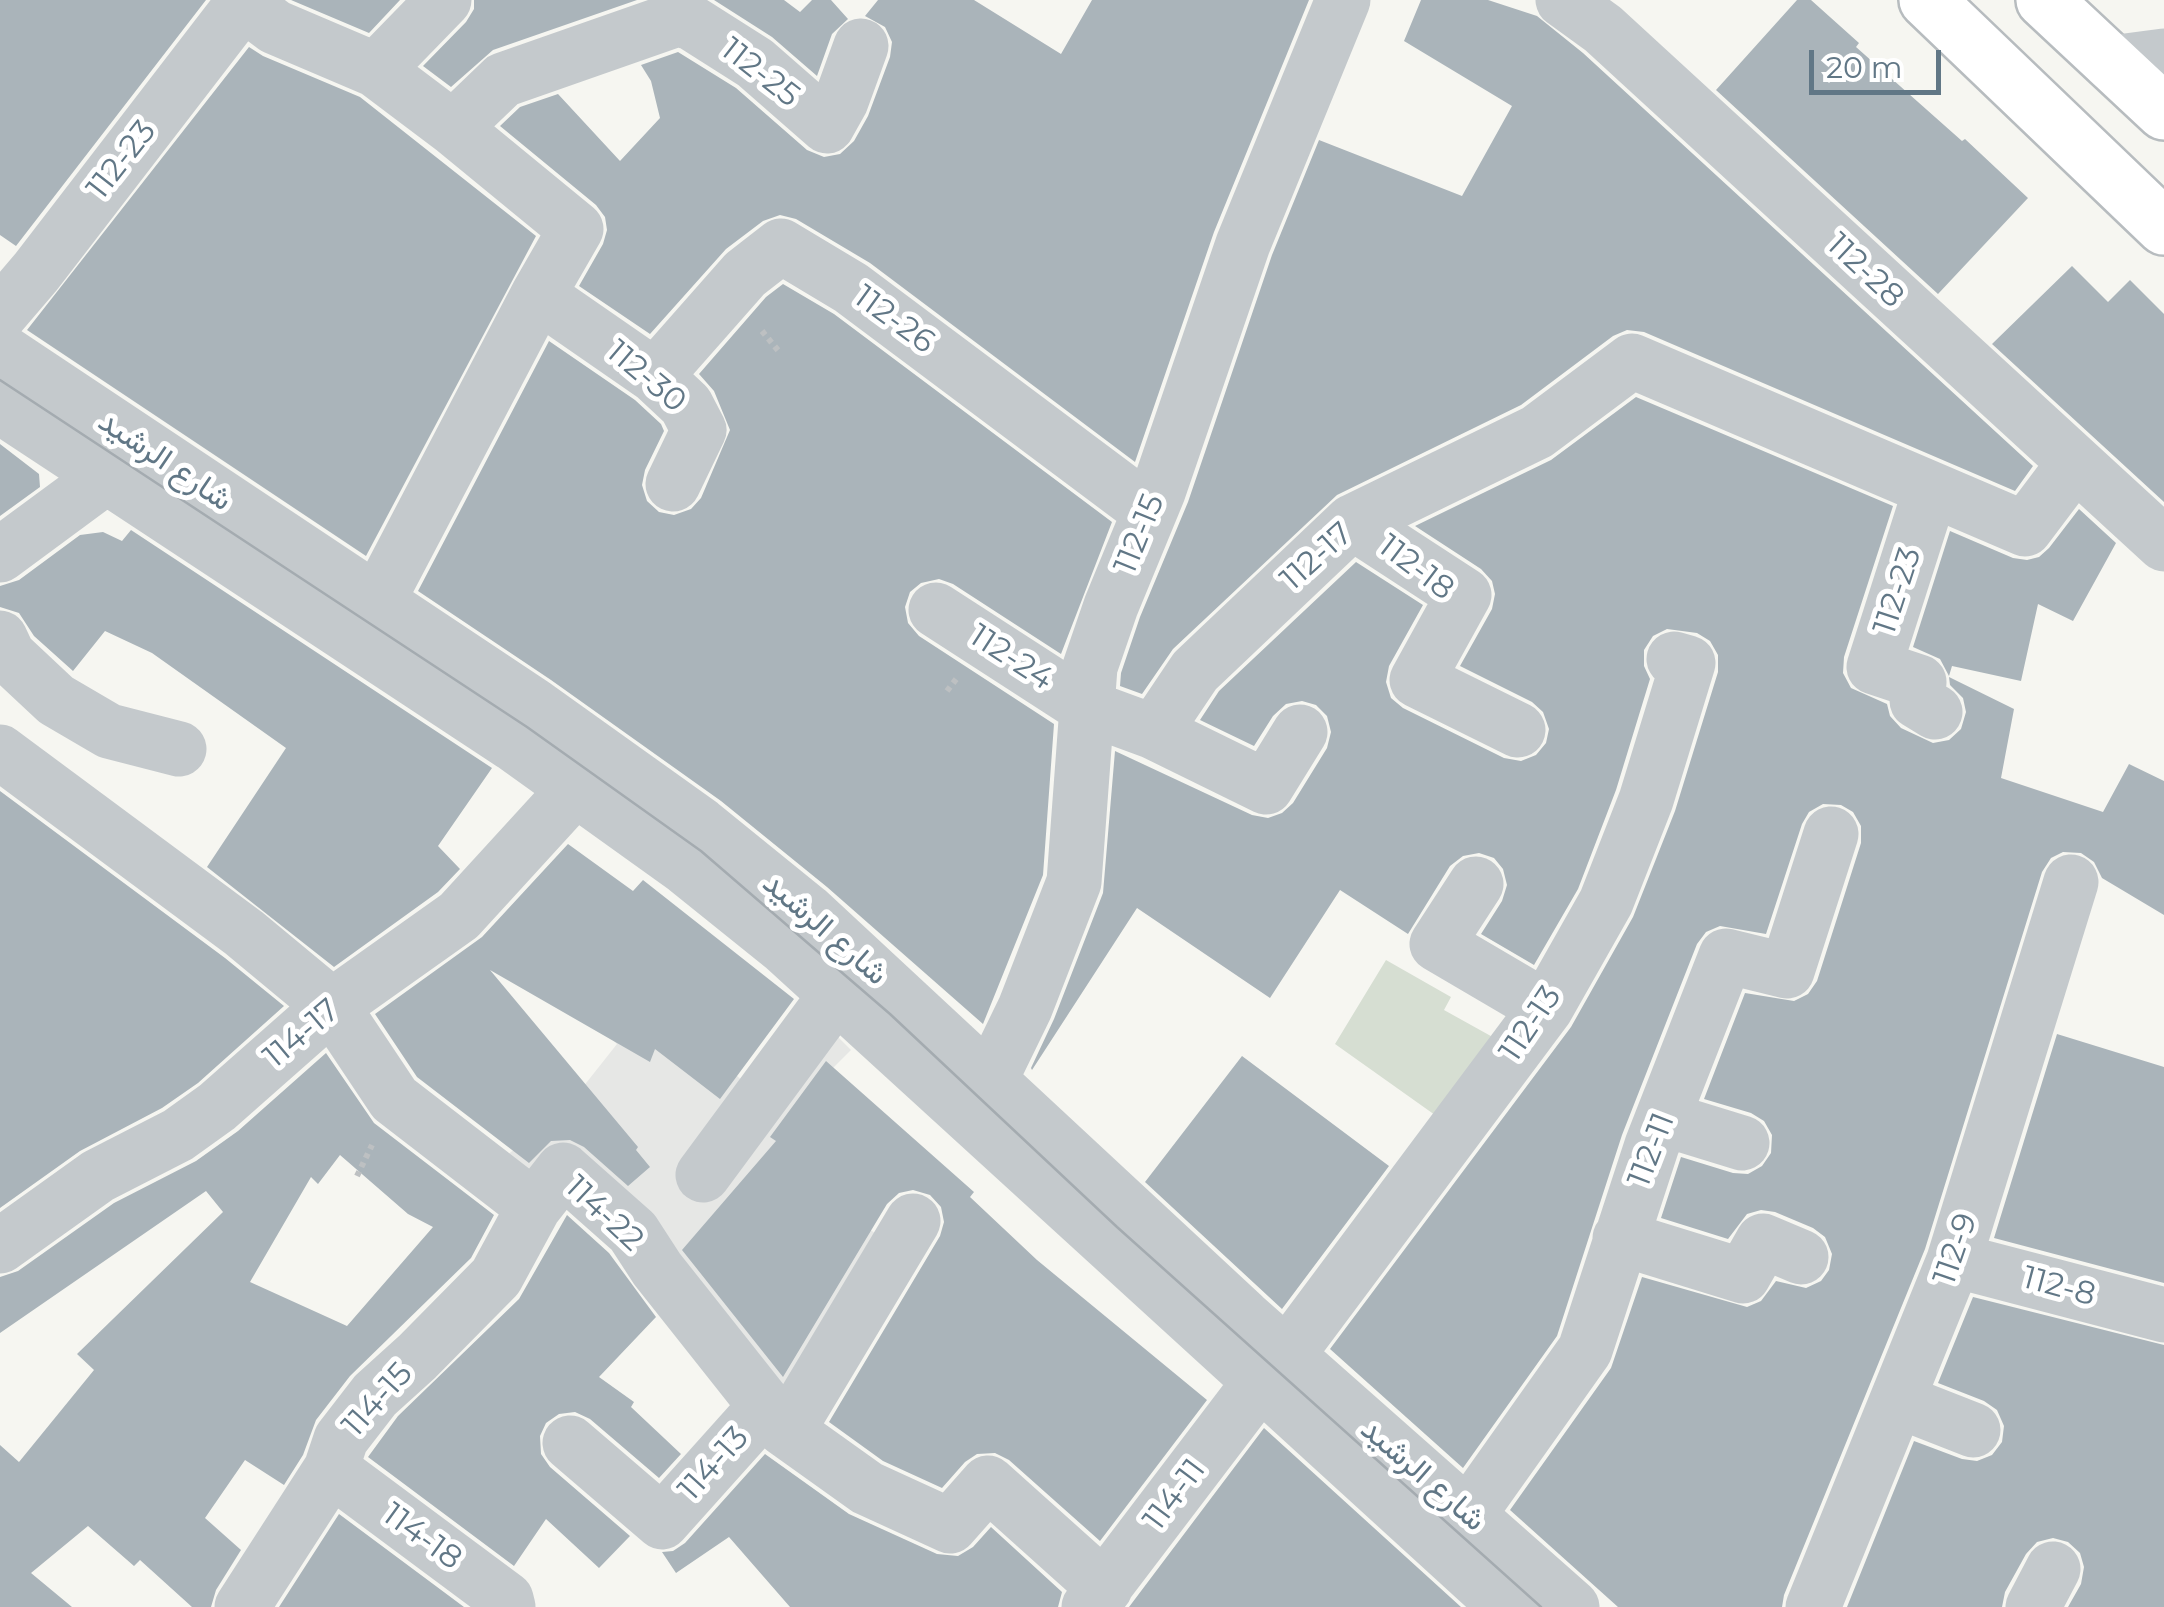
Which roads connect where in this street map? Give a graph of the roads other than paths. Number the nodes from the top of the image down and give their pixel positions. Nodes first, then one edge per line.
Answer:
1 (444, 0) edge
2 (1344, 0) edge
3 (1563, 0) edge
4 (1927, 0) edge
5 (2044, 0) edge
6 (241, 2) edge
7 (860, 46) dead end
8 (2164, 56) edge
9 (2111, 62) junction
10 (376, 70) junction
11 (2164, 112) edge
12 (453, 128) junction
13 (2164, 227) edge
14 (538, 295) junction
15 (0, 314) edge
16 (0, 350) edge
17 (655, 376) junction
18 (0, 406) edge
19 (2074, 464) junction
20 (107, 476) junction
21 (674, 484) dead end
22 (1931, 489) junction
23 (1149, 511) junction
24 (1352, 522) junction
25 (2164, 544) edge
26 (0, 555) edge
27 (377, 602) junction
28 (936, 610) dead end
29 (0, 638) edge
30 (1674, 658) dead end
31 (1086, 706) junction
32 (1936, 712) dead end
33 (1518, 730) dead end
34 (1154, 732) junction
35 (1300, 732) dead end
36 (179, 750) dead end
37 (0, 752) edge
38 (577, 787) junction
39 (1831, 834) dead end
40 (2070, 882) dead end
41 (1476, 884) dead end
42 (836, 994) junction
43 (332, 1006) junction
44 (1546, 1008) junction
45 (990, 1080) junction
46 (1664, 1119) junction
47 (1742, 1143) dead end
48 (702, 1175) dead end
49 (534, 1207) junction
50 (913, 1221) dead end
51 (1620, 1238) junction
52 (0, 1246) edge
53 (1801, 1258) dead end
54 (1954, 1260) junction
55 (2164, 1315) edge
56 (1273, 1369) junction
57 (1899, 1401) junction
58 (774, 1417) junction
59 (1973, 1430) dead end
60 (570, 1443) dead end
61 (331, 1470) junction
62 (1468, 1515) junction
63 (1097, 1598) edge
64 (1483, 1600) edge
65 (242, 1607) edge
66 (508, 1607) edge
67 (1572, 1607) edge
68 (1813, 1607) edge

1 - 10 street
2 - 23 street, 112-15
3 - 19 street, 112-28
4 - 13 main road
5 - 9 main road
6 - 10 street
6 - 15 street, 112-23
7 - 12 street, 112-25
8 - 9 street
9 - 11 main road
10 - 12 street
12 - 14 street
14 - 17 street, 112-30
14 - 27 street
16 - 27 street, شارع الرشيد
17 - 21 street, 112-30
17 - 23 street, 112-26
18 - 20 street, شارع الرشيد
19 - 22 street
19 - 25 street, 112-28
20 - 26 street
20 - 38 street, شارع الرشيد
22 - 24 street, 112-17
22 - 32 street, 112-23
23 - 31 street, 112-15
24 - 33 street, 112-18
24 - 34 street, 112-17
27 - 45 street, شارع الرشيد
28 - 31 street, 112-24
29 - 36 street
30 - 44 street, 112-13
31 - 34 street
31 - 45 street, 112-15
34 - 35 street
37 - 43 street, 114-22
38 - 42 street, شارع الرشيد
38 - 43 street, 114-17
39 - 46 street, 112-11
40 - 54 street, 112-9
41 - 44 street
42 - 48 street
42 - 56 street, شارع الرشيد
43 - 49 street, 114-22
43 - 52 street, 114-17
44 - 56 street, 112-13
45 - 56 street, شارع الرشيد
46 - 47 street
46 - 51 street, 112-11
49 - 58 street, 114-22
49 - 61 street, 114-15
50 - 58 street, 114-13
51 - 53 street
51 - 62 street, 112-11
54 - 55 street, 112-8
54 - 57 street, 112-9
56 - 62 street, شارع الرشيد
56 - 63 street, 114-11
56 - 64 street, شارع الرشيد
57 - 59 street
57 - 68 street, 112-9
58 - 60 street, 114-13
58 - 63 street, 114-22
61 - 65 street, 114-15
61 - 66 street, 114-18
62 - 67 street, شارع الرشيد

